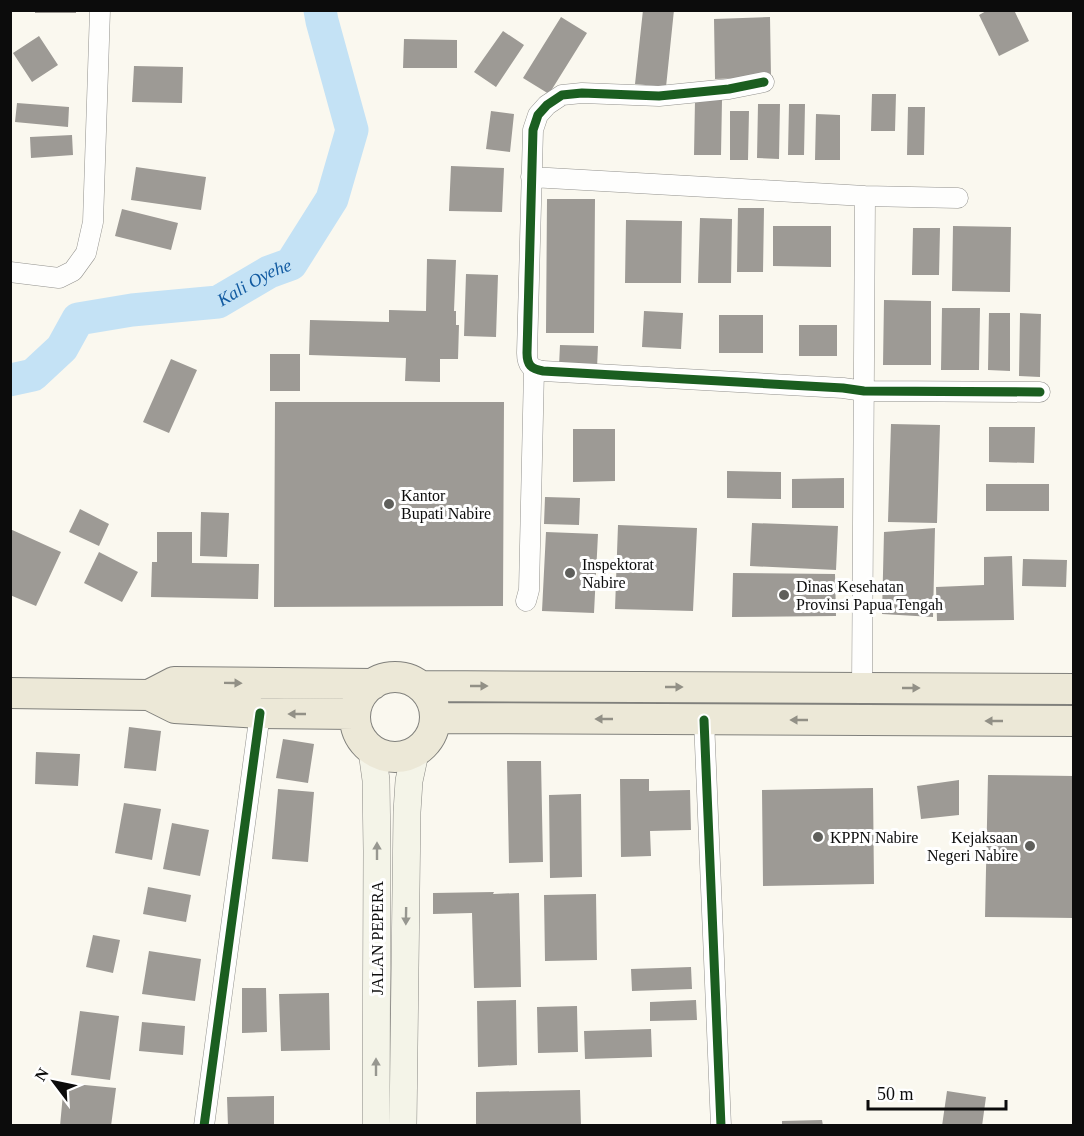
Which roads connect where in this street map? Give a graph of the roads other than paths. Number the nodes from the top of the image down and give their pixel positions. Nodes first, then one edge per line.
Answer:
1 (100, 10) edge
2 (764, 82) dead end
3 (531, 177) junction
4 (865, 196) junction
5 (958, 198) dead end
6 (10, 272) edge
7 (534, 370) junction
8 (864, 391) junction
9 (1040, 392) dead end
10 (526, 601) dead end
11 (373, 684) junction
12 (421, 686) junction
13 (862, 688) junction
14 (1027, 689) junction
15 (1074, 689) edge
16 (20, 693) edge
17 (149, 695) junction
18 (260, 713) junction
19 (355, 714) junction
20 (436, 718) junction
21 (705, 720) junction
22 (1027, 721) junction
23 (1074, 721) edge
24 (372, 751) junction
25 (415, 753) junction
26 (204, 1125) edge
27 (376, 1125) edge
28 (403, 1125) edge
29 (721, 1125) edge

1 - 6 street
2 - 3 street
3 - 4 street
3 - 7 street
4 - 5 street
4 - 8 street
7 - 8 street
7 - 10 street
8 - 9 street
8 - 13 street
11 - 12 main road
17 -> 11 main road
11 - 19 main road
12 -> 13 main road
12 - 20 main road
13 -> 14 main road
14 - 15 main road
14 - 22 main road
16 - 17 main road
17 - 18 main road
19 -> 18 main road
18 - 26 street
19 - 24 main road
21 -> 20 main road
20 - 25 main road
22 -> 21 main road
21 - 29 street
22 - 23 main road
24 - 25 main road
27 -> 24 main road, JALAN PEPERA
25 -> 28 main road, JALAN PEPERA

